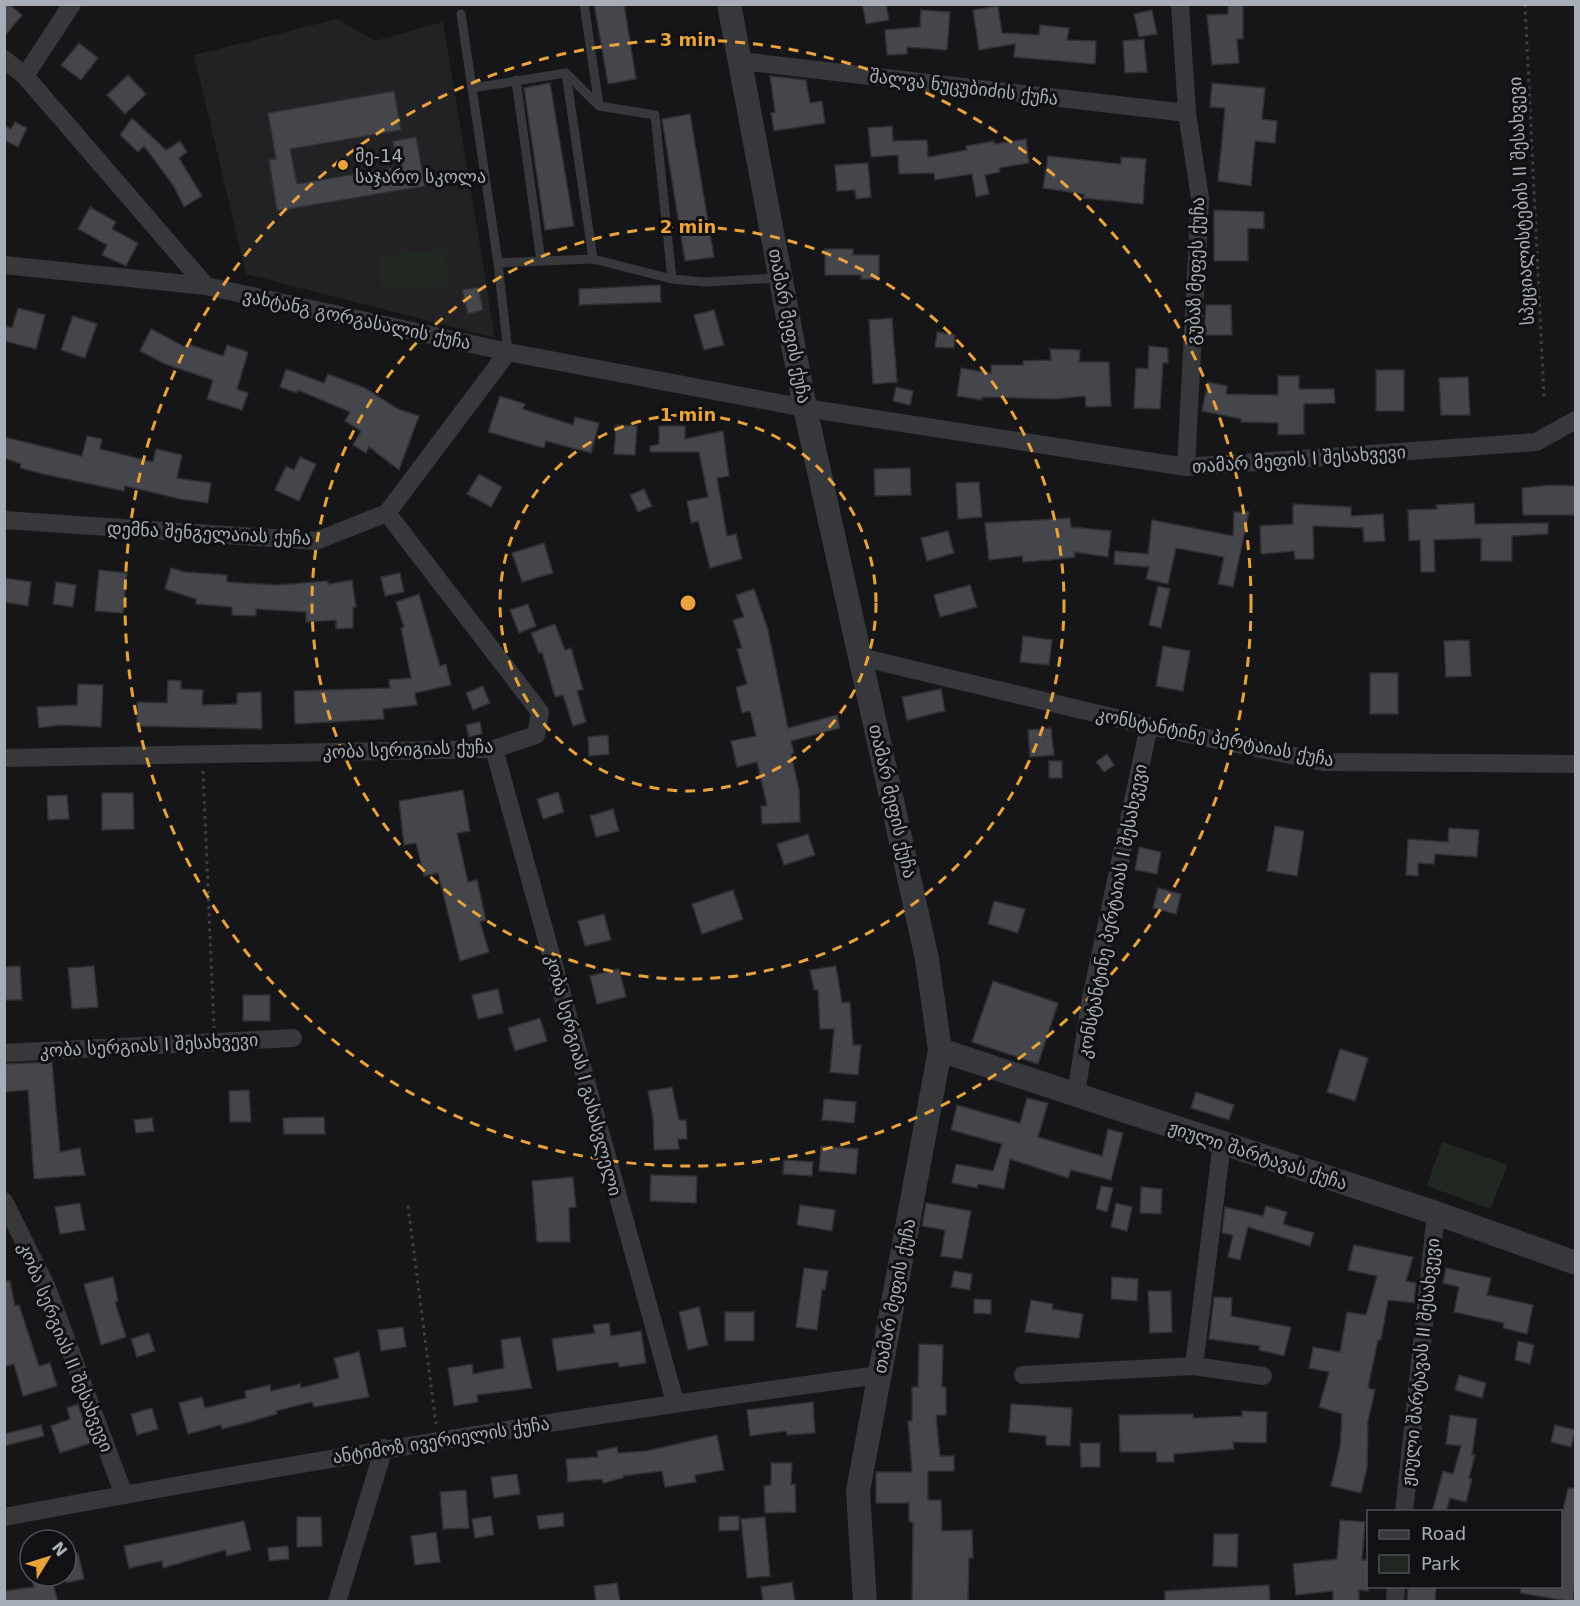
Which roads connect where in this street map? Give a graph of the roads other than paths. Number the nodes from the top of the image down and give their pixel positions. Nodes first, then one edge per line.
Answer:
1 (72, 4) edge
2 (584, 4) edge
3 (729, 4) edge
4 (1180, 4) edge
5 (460, 14) dead end
6 (4, 59) edge
7 (741, 61) junction
8 (566, 73) junction
9 (25, 76) junction
10 (516, 80) junction
11 (472, 88) junction
12 (599, 106) junction
13 (1187, 113) junction
14 (593, 259) junction
15 (541, 261) junction
16 (498, 262) junction
17 (4, 265) edge
18 (780, 278) junction
19 (672, 279) junction
20 (206, 286) junction
21 (508, 352) junction
22 (806, 408) junction
23 (1575, 420) edge
24 (1186, 467) junction
25 (387, 513) junction
26 (4, 520) edge
27 (860, 657) junction
28 (1149, 726) junction
29 (494, 749) junction
30 (4, 758) edge
31 (1575, 764) edge
32 (293, 1038) dead end
33 (940, 1050) junction
34 (4, 1053) edge
35 (1076, 1095) junction
36 (1222, 1143) junction
37 (4, 1201) edge
38 (1436, 1213) junction
39 (1575, 1263) edge
40 (1194, 1366) junction
41 (879, 1375) junction
42 (1023, 1375) dead end
43 (1263, 1376) dead end
44 (675, 1402) junction
45 (384, 1448) junction
46 (124, 1495) junction
47 (1404, 1510) edge
48 (4, 1517) edge
49 (337, 1602) edge
50 (865, 1602) edge

1 - 9 street
2 - 12 lane
3 - 7 street, თამარ მეფის ქუჩა
4 - 13 street, გუბაზ მეფეს ქუჩა
5 - 11 lane
6 - 9 street
7 - 13 street, შალვა ნუცუბიძის ქუჩა
7 - 18 street, თამარ მეფის ქუჩა
8 - 10 lane
8 - 12 lane
8 - 14 lane
9 - 20 street
10 - 11 lane
10 - 15 lane
11 - 16 lane
12 - 19 lane
13 - 24 street, გუბაზ მეფეს ქუჩა
14 - 15 lane
14 - 19 lane
15 - 16 lane
16 - 21 lane
17 - 20 street, ვახტანგ გორგასალის ქუჩა
18 - 19 lane
18 - 22 street, თამარ მეფის ქუჩა
20 - 21 street, ვახტანგ გორგასალის ქუჩა
21 - 22 street, ვახტანგ გორგასალის ქუჩა
21 - 25 street
22 - 24 street, თამარ მეფის I შესახვევი
22 - 27 street, თამარ მეფის ქუჩა
23 - 24 street, თამარ მეფის I შესახვევი
25 - 26 street, დემნა შენგელაიას ქუჩა
25 - 29 street, კობა სერიგიას ქუჩა
27 - 28 street, კონსტანტინე პერტაიას ქუჩა
27 - 33 street, თამარ მეფის ქუჩა
28 - 31 street, კონსტანტინე პერტაიას ქუჩა
28 - 35 street, კონსტანტინე პერტაიას I შესახვევი
29 - 30 street, კობა სერიგიას ქუჩა
29 - 44 street, კობა სერგიას I გასასვლელი
32 - 34 street, კობა სერგიას I შესახვევი
33 - 35 street, ჟიული შარტავას ქუჩა
33 - 41 street, თამარ მეფის ქუჩა
35 - 36 street, ჟიული შარტავას ქუჩა
36 - 38 street, ჟიული შარტავას ქუჩა
36 - 40 street
37 - 46 street, კობა სერგიას II შესახვევი
38 - 39 street, ჟიული შარტავას ქუჩა
38 - 47 street, ჟიული შარტავას II შესახვევი
40 - 42 street
40 - 43 street
41 - 44 street, ანტიმოზ ივერიელის ქუჩა
41 - 50 street, თამარ მეფის ქუჩა
44 - 45 street, ანტიმოზ ივერიელის ქუჩა
45 - 46 street, ანტიმოზ ივერიელის ქუჩა
45 - 49 street
46 - 48 street, ანტიმოზ ივერიელის ქუჩა

